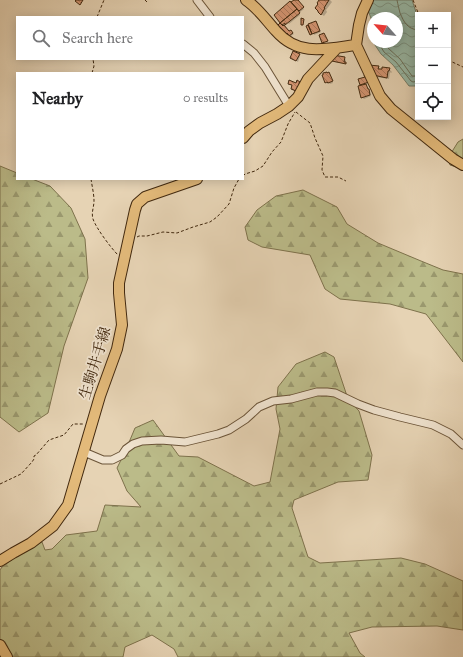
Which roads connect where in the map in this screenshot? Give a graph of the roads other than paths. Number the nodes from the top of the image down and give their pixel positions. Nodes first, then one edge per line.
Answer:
1 (197, 0) edge
2 (246, 0) edge
3 (368, 0) edge
4 (209, 16) edge
5 (244, 45) edge
6 (356, 45) junction
7 (337, 48) junction
8 (292, 109) junction
9 (244, 137) edge
10 (463, 165) edge
11 (194, 180) edge
12 (463, 445) edge
13 (84, 452) junction
14 (0, 561) edge
15 (0, 645) edge
16 (7, 657) edge

1 - 4 street
2 - 7 main road
3 - 6 main road
5 - 8 street
6 - 7 main road
6 - 10 main road
7 - 8 main road
8 - 9 main road
11 - 13 main road, 生駒井手線
12 - 13 street
13 - 14 main road, 生駒井手線
15 - 16 main road

